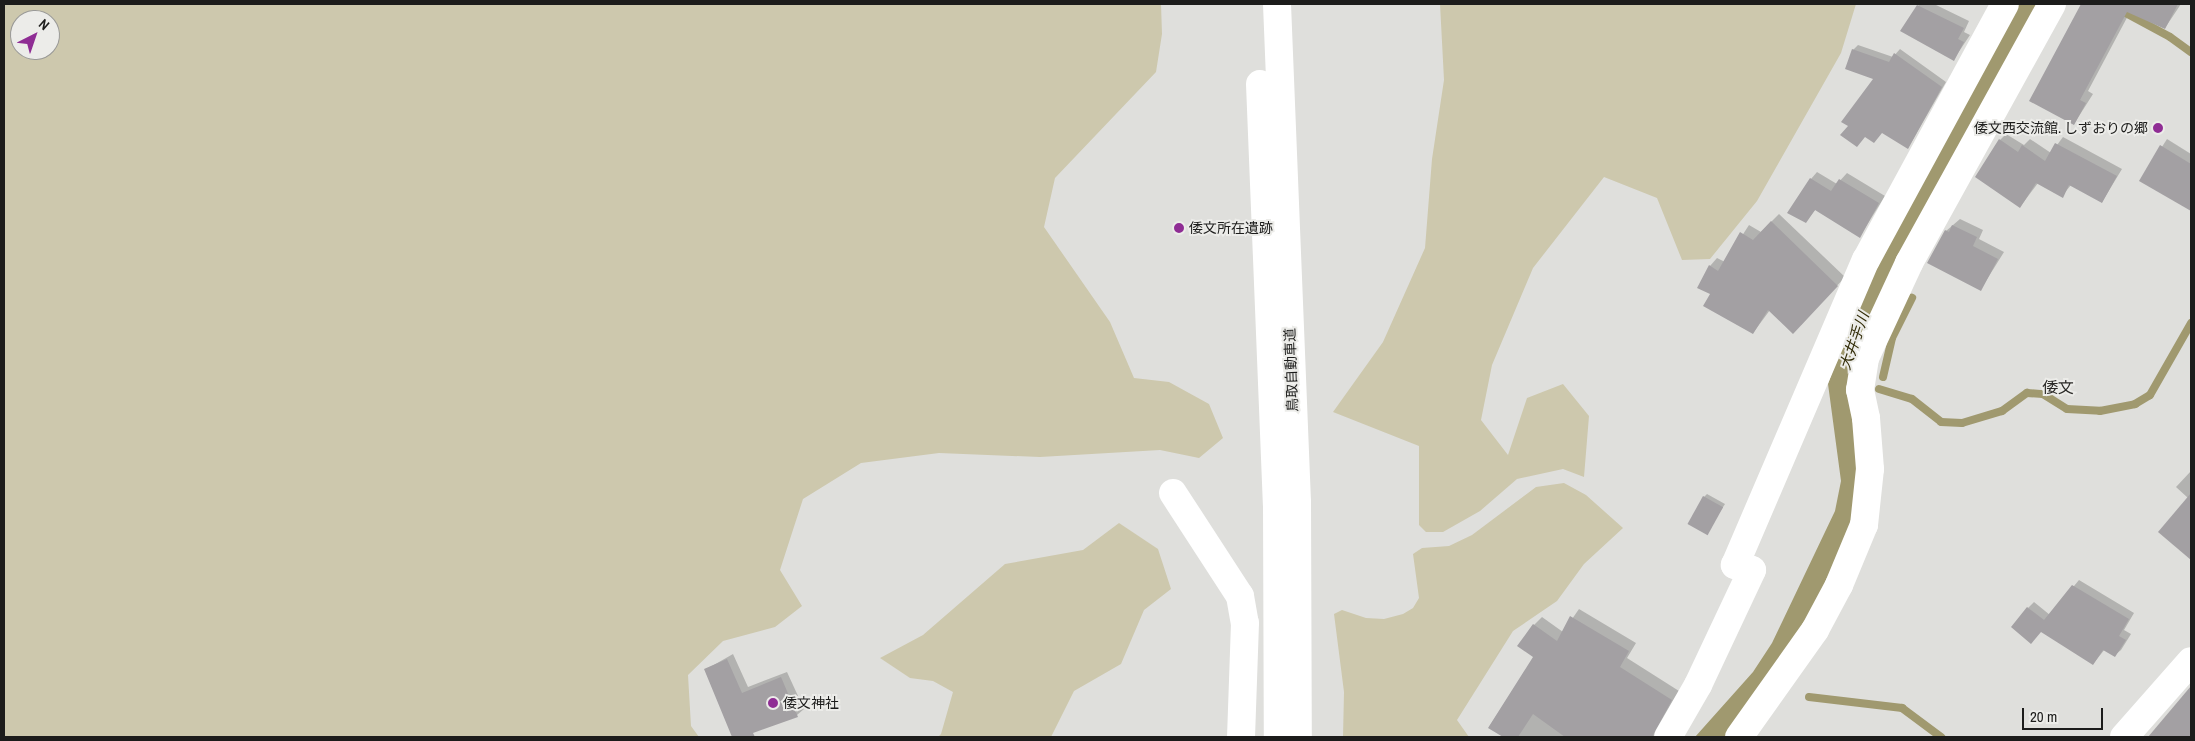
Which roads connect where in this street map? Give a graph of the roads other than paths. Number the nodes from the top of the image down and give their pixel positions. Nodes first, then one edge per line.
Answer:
1 (1258, 4) edge
2 (1277, 4) edge
3 (2005, 4) edge
4 (2052, 4) edge
5 (1173, 494) dead end
6 (2191, 660) edge
7 (1241, 737) edge
8 (1278, 737) edge
9 (1298, 737) edge
10 (1668, 737) edge
11 (1739, 737) edge
12 (2124, 737) edge

1 - 8 main road, 鳥取自動車道
2 - 9 main road, 鳥取自動車道
3 - 10 main road
4 - 11 main road
5 - 7 main road
6 - 12 main road

